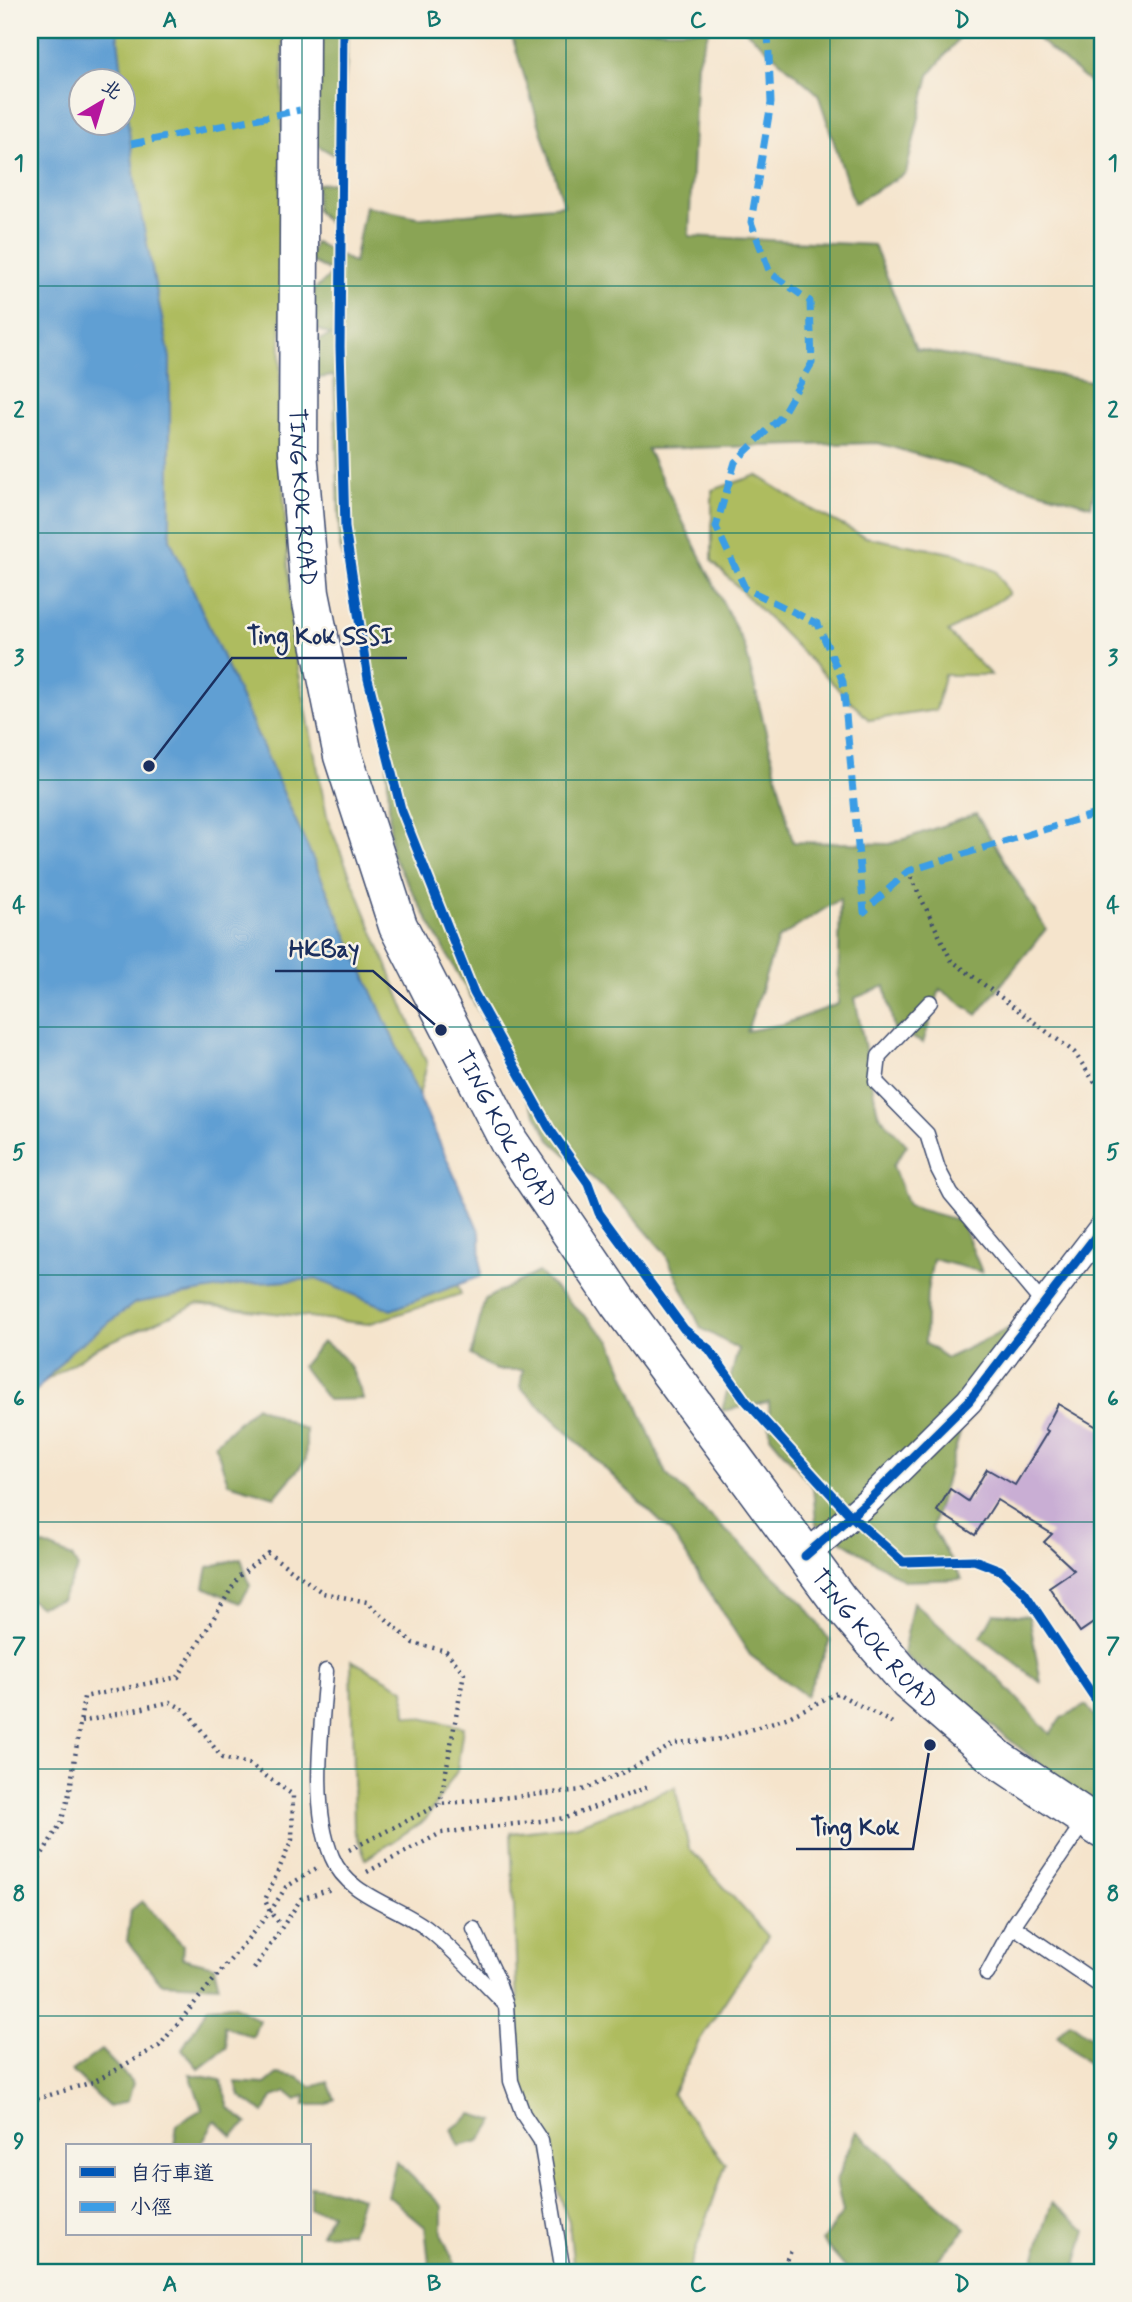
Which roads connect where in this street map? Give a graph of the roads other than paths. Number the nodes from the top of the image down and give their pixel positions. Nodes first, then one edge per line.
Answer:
1 (300, 30) edge
2 (930, 1002) dead end
3 (1102, 1228) edge
4 (1044, 1305) junction
5 (805, 1556) junction
6 (326, 1671) dead end
7 (1091, 1830) edge
8 (1013, 1926) junction
9 (474, 1929) dead end
10 (987, 1974) dead end
11 (1102, 1986) edge
12 (506, 2005) junction
13 (563, 2272) edge

1 - 5 main road, TING KOK ROAD
2 - 4 lane
3 - 4 street
4 - 5 street
5 - 7 main road, TING KOK ROAD
6 - 12 lane
7 - 8 lane
8 - 10 lane
8 - 11 lane
9 - 12 lane
12 - 13 lane

